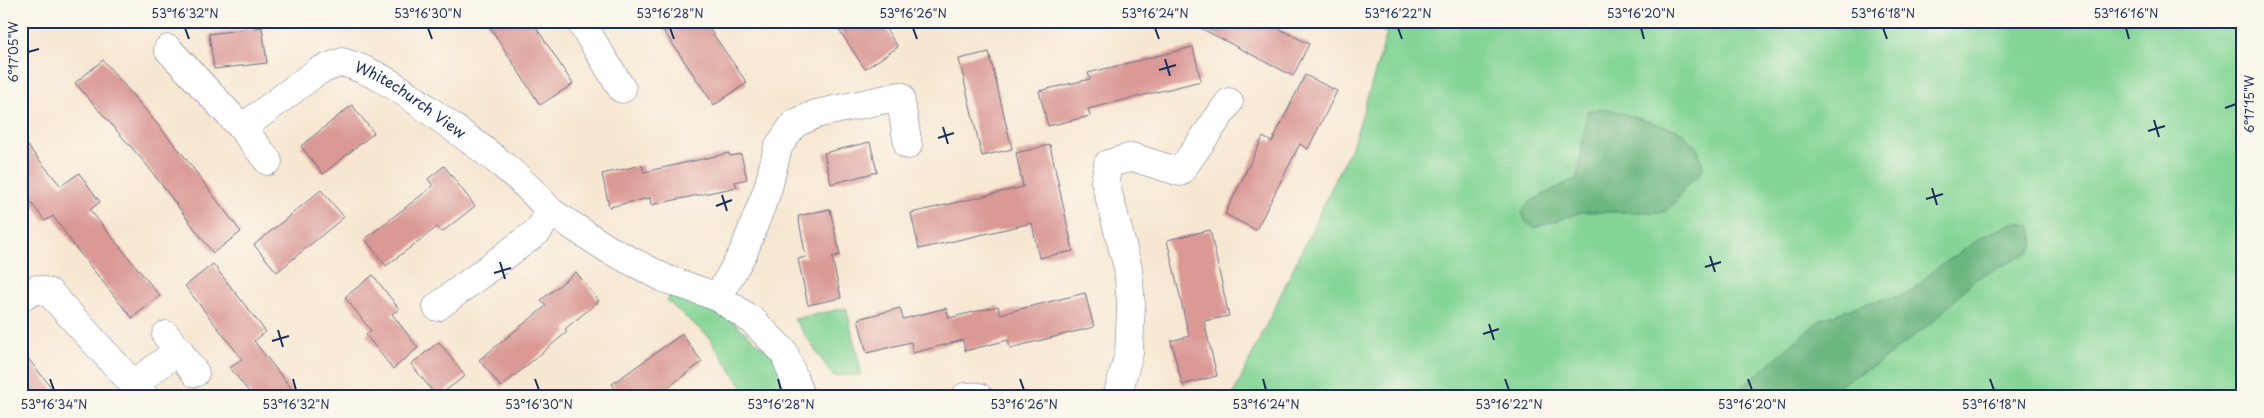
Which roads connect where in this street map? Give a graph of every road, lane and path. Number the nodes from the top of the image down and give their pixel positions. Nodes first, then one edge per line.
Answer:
1 (580, 21) edge
2 (168, 49) dead end
3 (622, 89) dead end
4 (1229, 102) dead end
5 (242, 128) junction
6 (908, 145) dead end
7 (268, 161) dead end
8 (551, 212) junction
9 (718, 297) junction
10 (21, 298) edge
11 (437, 307) dead end
12 (195, 373) dead end
13 (139, 390) edge
14 (1118, 396) edge
15 (801, 397) edge
16 (964, 397) edge
17 (979, 397) edge

1 - 3 street
2 - 5 street
4 - 14 street
5 - 7 street
5 - 8 street, Whitechurch View
6 - 9 street
8 - 9 street, Whitechurch View
8 - 11 street
9 - 15 street, Whitechurch View
10 - 13 street
12 - 13 street
16 - 17 street

